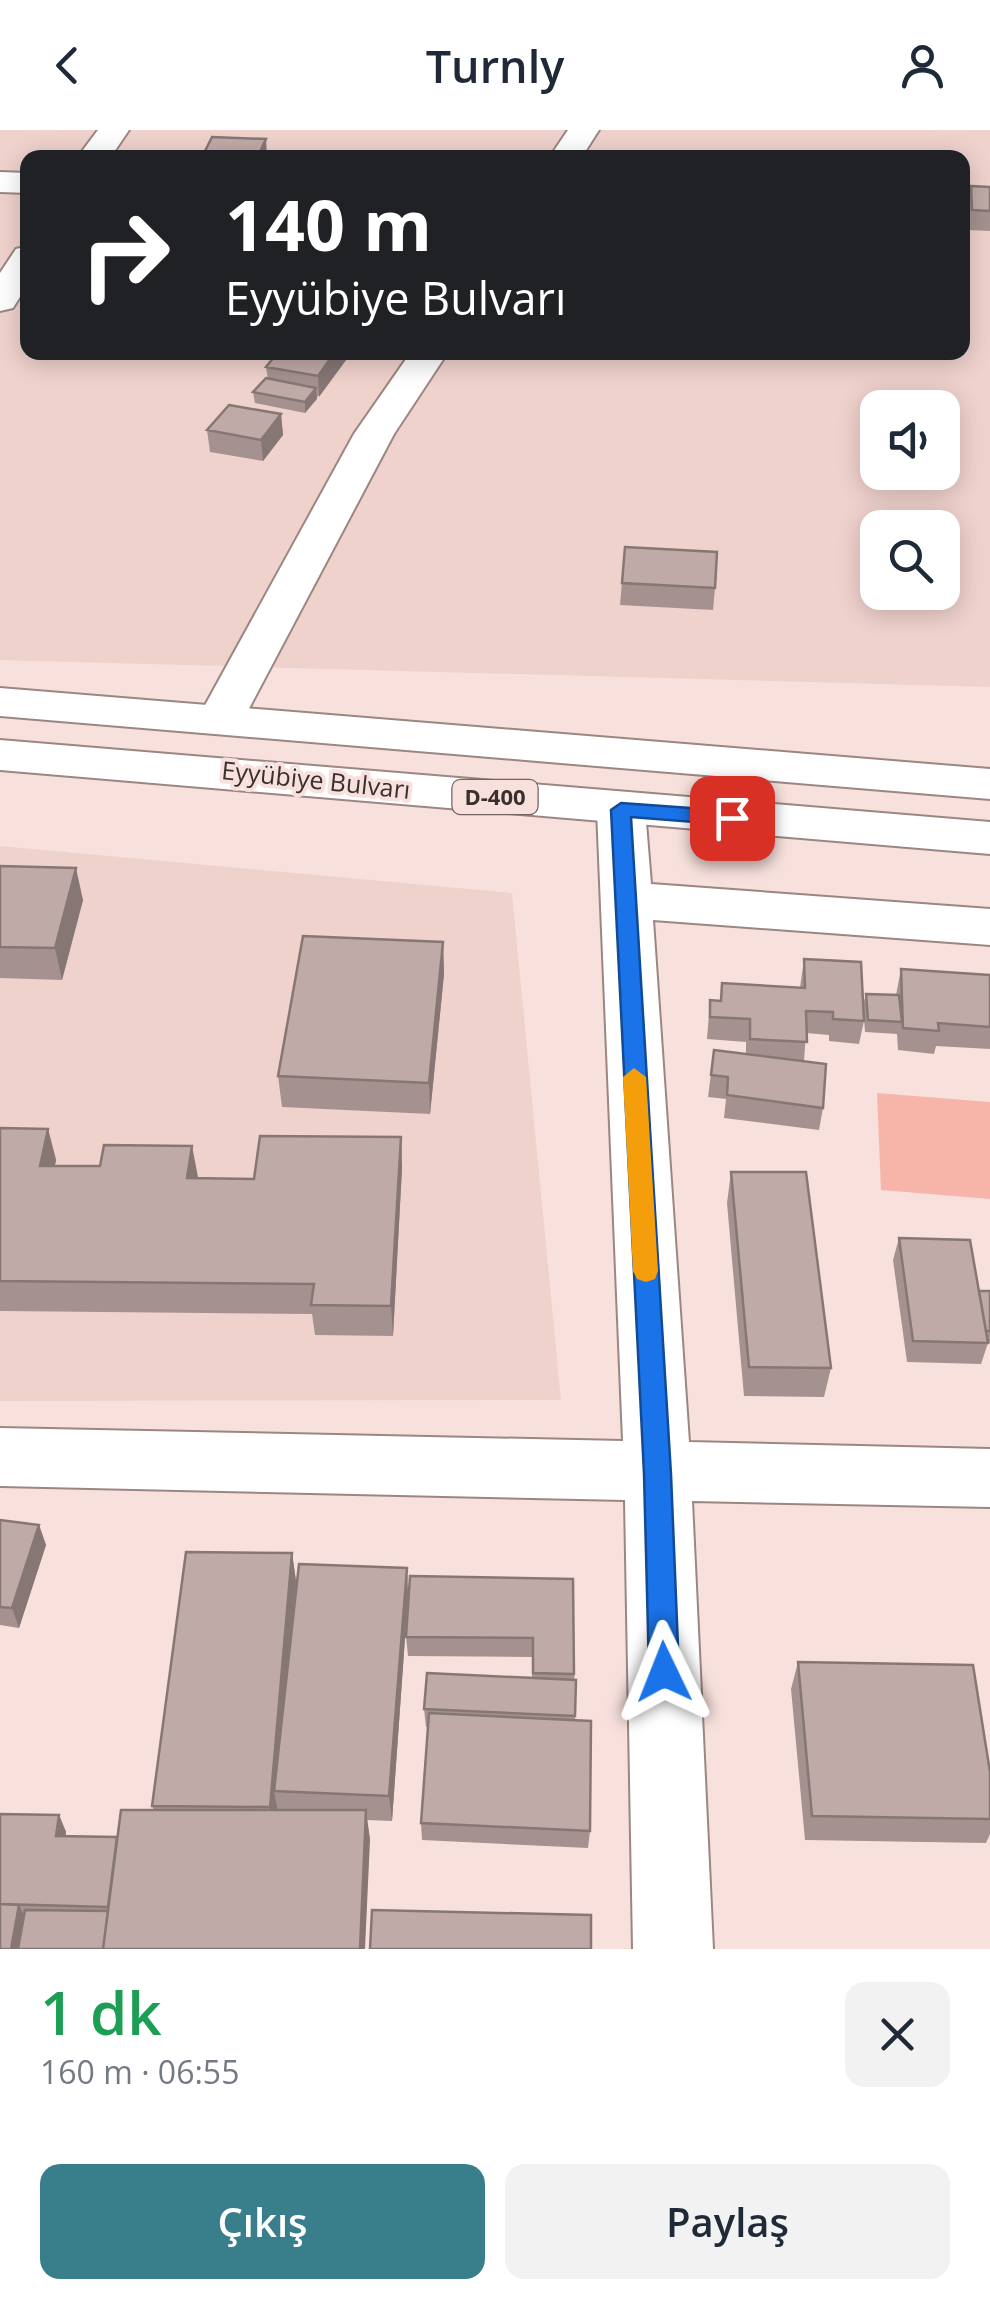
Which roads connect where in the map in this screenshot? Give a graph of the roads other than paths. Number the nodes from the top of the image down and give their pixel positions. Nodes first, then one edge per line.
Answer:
1 (114, 130) edge
2 (98, 150) edge
3 (20, 269) edge
4 (0, 300) edge
5 (425, 360) edge
6 (0, 702) edge
7 (221, 718) junction
8 (0, 755) edge
9 (990, 784) edge
10 (621, 810) junction
11 (990, 838) edge
12 (624, 900) junction
13 (990, 928) edge
14 (0, 1457) edge
15 (658, 1474) junction
16 (990, 1478) edge
17 (672, 1949) edge

1 - 2 main road
3 - 4 main road
5 - 7 main road
6 - 7 main road, Eyyübiye Bulvarı / D-400
7 - 9 main road, Eyyübiye Bulvarı / D-400
8 - 10 main road, Eyyübiye Bulvarı / D-400
10 - 11 main road, Eyyübiye Bulvarı / D-400
10 - 12 main road
12 - 13 main road
12 - 15 main road
14 - 15 main road
15 - 16 main road
15 - 17 main road

